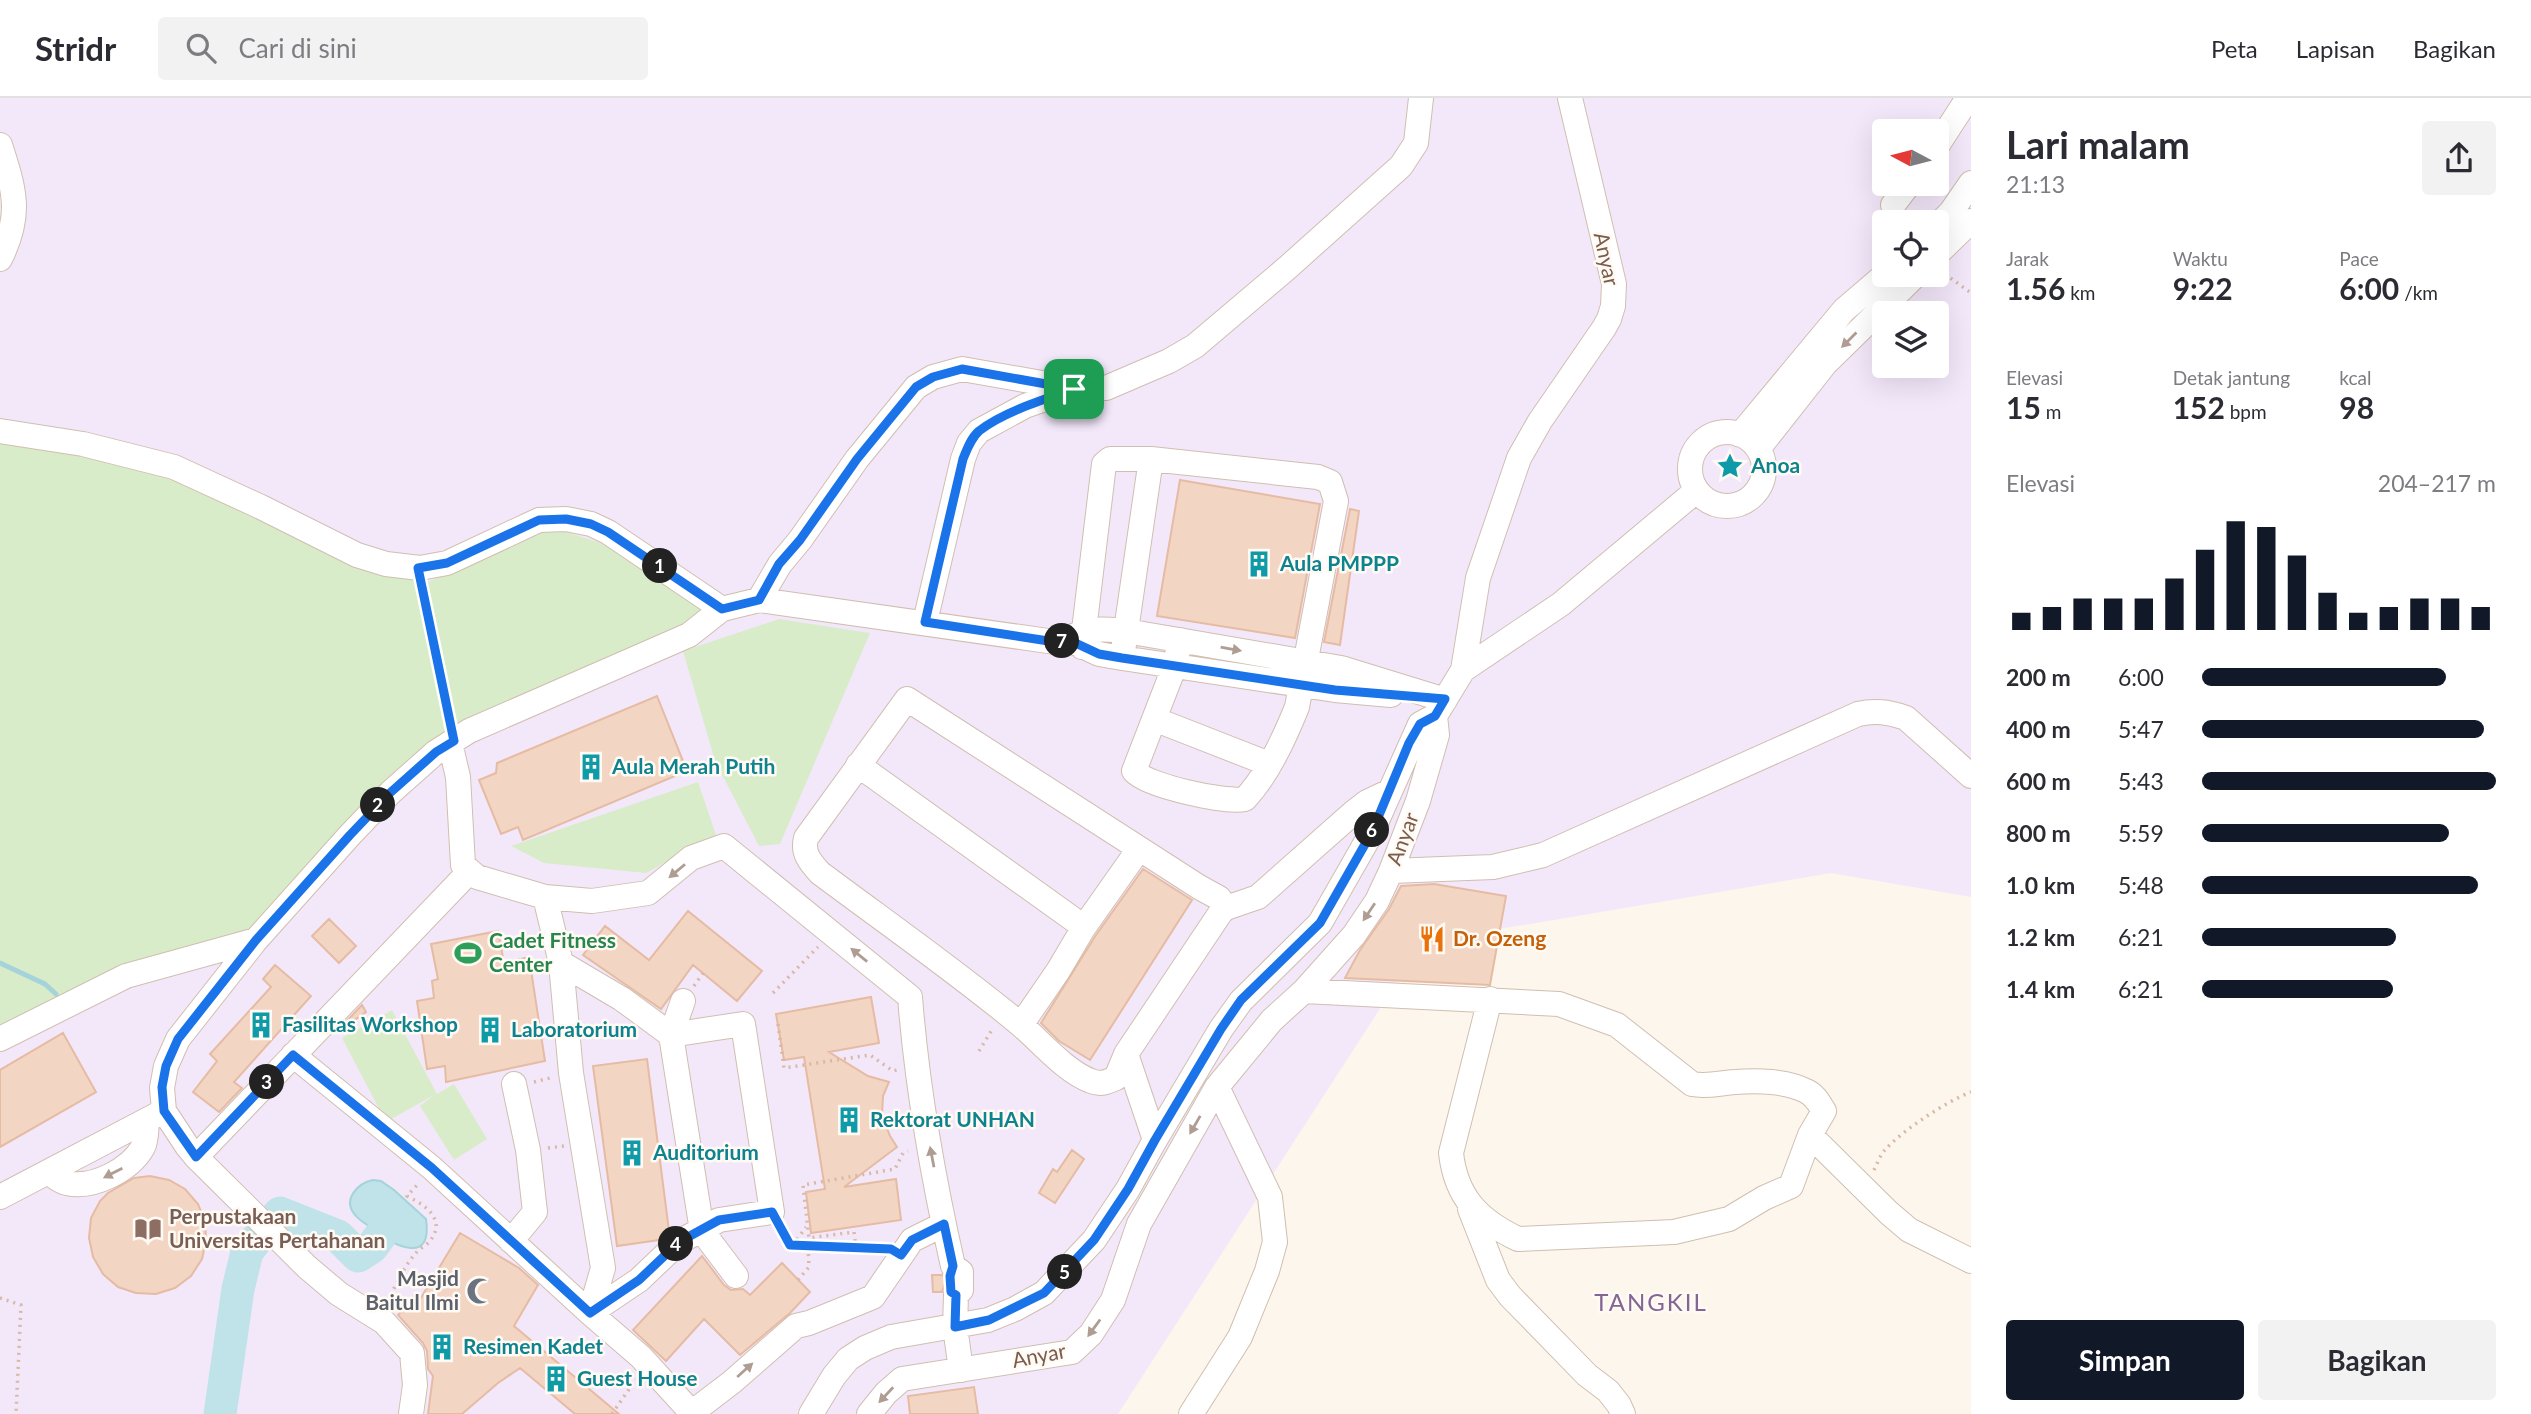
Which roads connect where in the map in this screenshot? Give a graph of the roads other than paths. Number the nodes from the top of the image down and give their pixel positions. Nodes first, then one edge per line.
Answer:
1 (1421, 98) edge
2 (1570, 98) edge
3 (1968, 98) edge
4 (1950, 126) edge
5 (0, 145) edge
6 (1971, 183) edge
7 (1900, 196) edge
8 (1893, 205) dead end
9 (1949, 214) edge
10 (1971, 221) edge
11 (1949, 242) edge
12 (0, 259) edge
13 (1872, 286) edge
14 (1904, 287) edge
15 (1074, 389) junction
16 (0, 430) edge
17 (1749, 442) junction
18 (1151, 459) junction
19 (1696, 491) junction
20 (759, 600) junction
21 (722, 609) junction
22 (925, 622) junction
23 (1126, 631) junction
24 (1078, 640) junction
25 (1180, 640) junction
26 (1122, 658) junction
27 (1175, 665) junction
28 (1463, 670) junction
29 (1304, 673) junction
30 (1433, 713) junction
31 (1154, 719) junction
32 (452, 742) junction
33 (1269, 764) junction
34 (858, 765) junction
35 (1971, 776) edge
36 (1388, 792) junction
37 (1139, 849) junction
38 (1391, 871) junction
39 (469, 872) junction
40 (545, 897) junction
41 (1226, 908) junction
42 (1083, 928) junction
43 (256, 940) junction
44 (561, 963) junction
45 (1304, 991) junction
46 (1490, 999) junction
47 (683, 1001) dead end
48 (1012, 1018) junction
49 (671, 1035) junction
50 (0, 1039) edge
51 (1126, 1054) junction
52 (293, 1055) junction
53 (514, 1084) dead end
54 (1217, 1087) junction
55 (155, 1116) junction
56 (1810, 1135) junction
57 (1155, 1140) junction
58 (196, 1157) junction
59 (0, 1197) edge
60 (1468, 1205) junction
61 (944, 1224) junction
62 (702, 1231) junction
63 (511, 1241) junction
64 (1971, 1261) edge
65 (736, 1276) dead end
66 (590, 1313) junction
67 (955, 1327) junction
68 (961, 1370) junction
69 (691, 1413) edge
70 (411, 1414) edge
71 (811, 1414) edge
72 (869, 1414) edge
73 (1191, 1414) edge
74 (1623, 1414) edge

1 - 15 street
2 - 28 street, Anyar
3 - 4 street
5 - 12 street
6 - 9 street
7 - 8 street
10 - 11 street
13 - 17 street
14 -> 17 street
15 - 20 street
15 - 22 street
16 - 21 street
17 - 19 street
17 - 19 street
18 - 23 street
18 - 24 street
18 - 29 street
19 - 28 street
20 - 21 street
20 - 22 street
21 - 32 street
22 - 24 street
23 - 24 street
23 - 25 street
23 - 26 street
24 - 26 street
25 - 27 street
25 -> 29 street
26 - 27 street
27 - 29 street
27 - 31 street
28 - 30 street, Anyar
29 - 30 street
29 - 33 street
30 - 36 street, Anyar
30 - 38 street, Anyar
31 - 33 street
31 - 33 street
32 - 39 street
32 - 43 street
34 - 37 street
34 - 42 street
34 - 48 street
35 - 38 street
36 - 41 street
36 - 57 street, Anyar
37 - 41 street
37 - 42 street
38 -> 45 street, Anyar
39 - 40 street
39 - 52 street
40 - 44 street
61 -> 40 street
41 - 51 street
42 - 48 street
43 - 50 street
43 - 55 street
44 - 49 street
44 - 66 street
45 - 46 street
45 - 54 street, Anyar
46 - 56 street
46 - 60 street
47 - 49 street
48 - 51 street
49 - 62 street
49 - 62 street
51 - 57 street
52 - 58 street
52 - 63 street
53 - 63 street
54 -> 68 street, Anyar
54 - 73 street
55 - 58 street
55 - 59 street
56 - 60 street
56 - 64 street
57 - 67 street, Anyar
58 - 70 street
60 - 74 street
61 - 67 street
69 -> 61 street
62 - 65 street
62 - 66 street
63 - 66 street
66 - 69 street
67 - 68 street
67 - 71 street, Anyar
68 -> 72 street, Anyar

